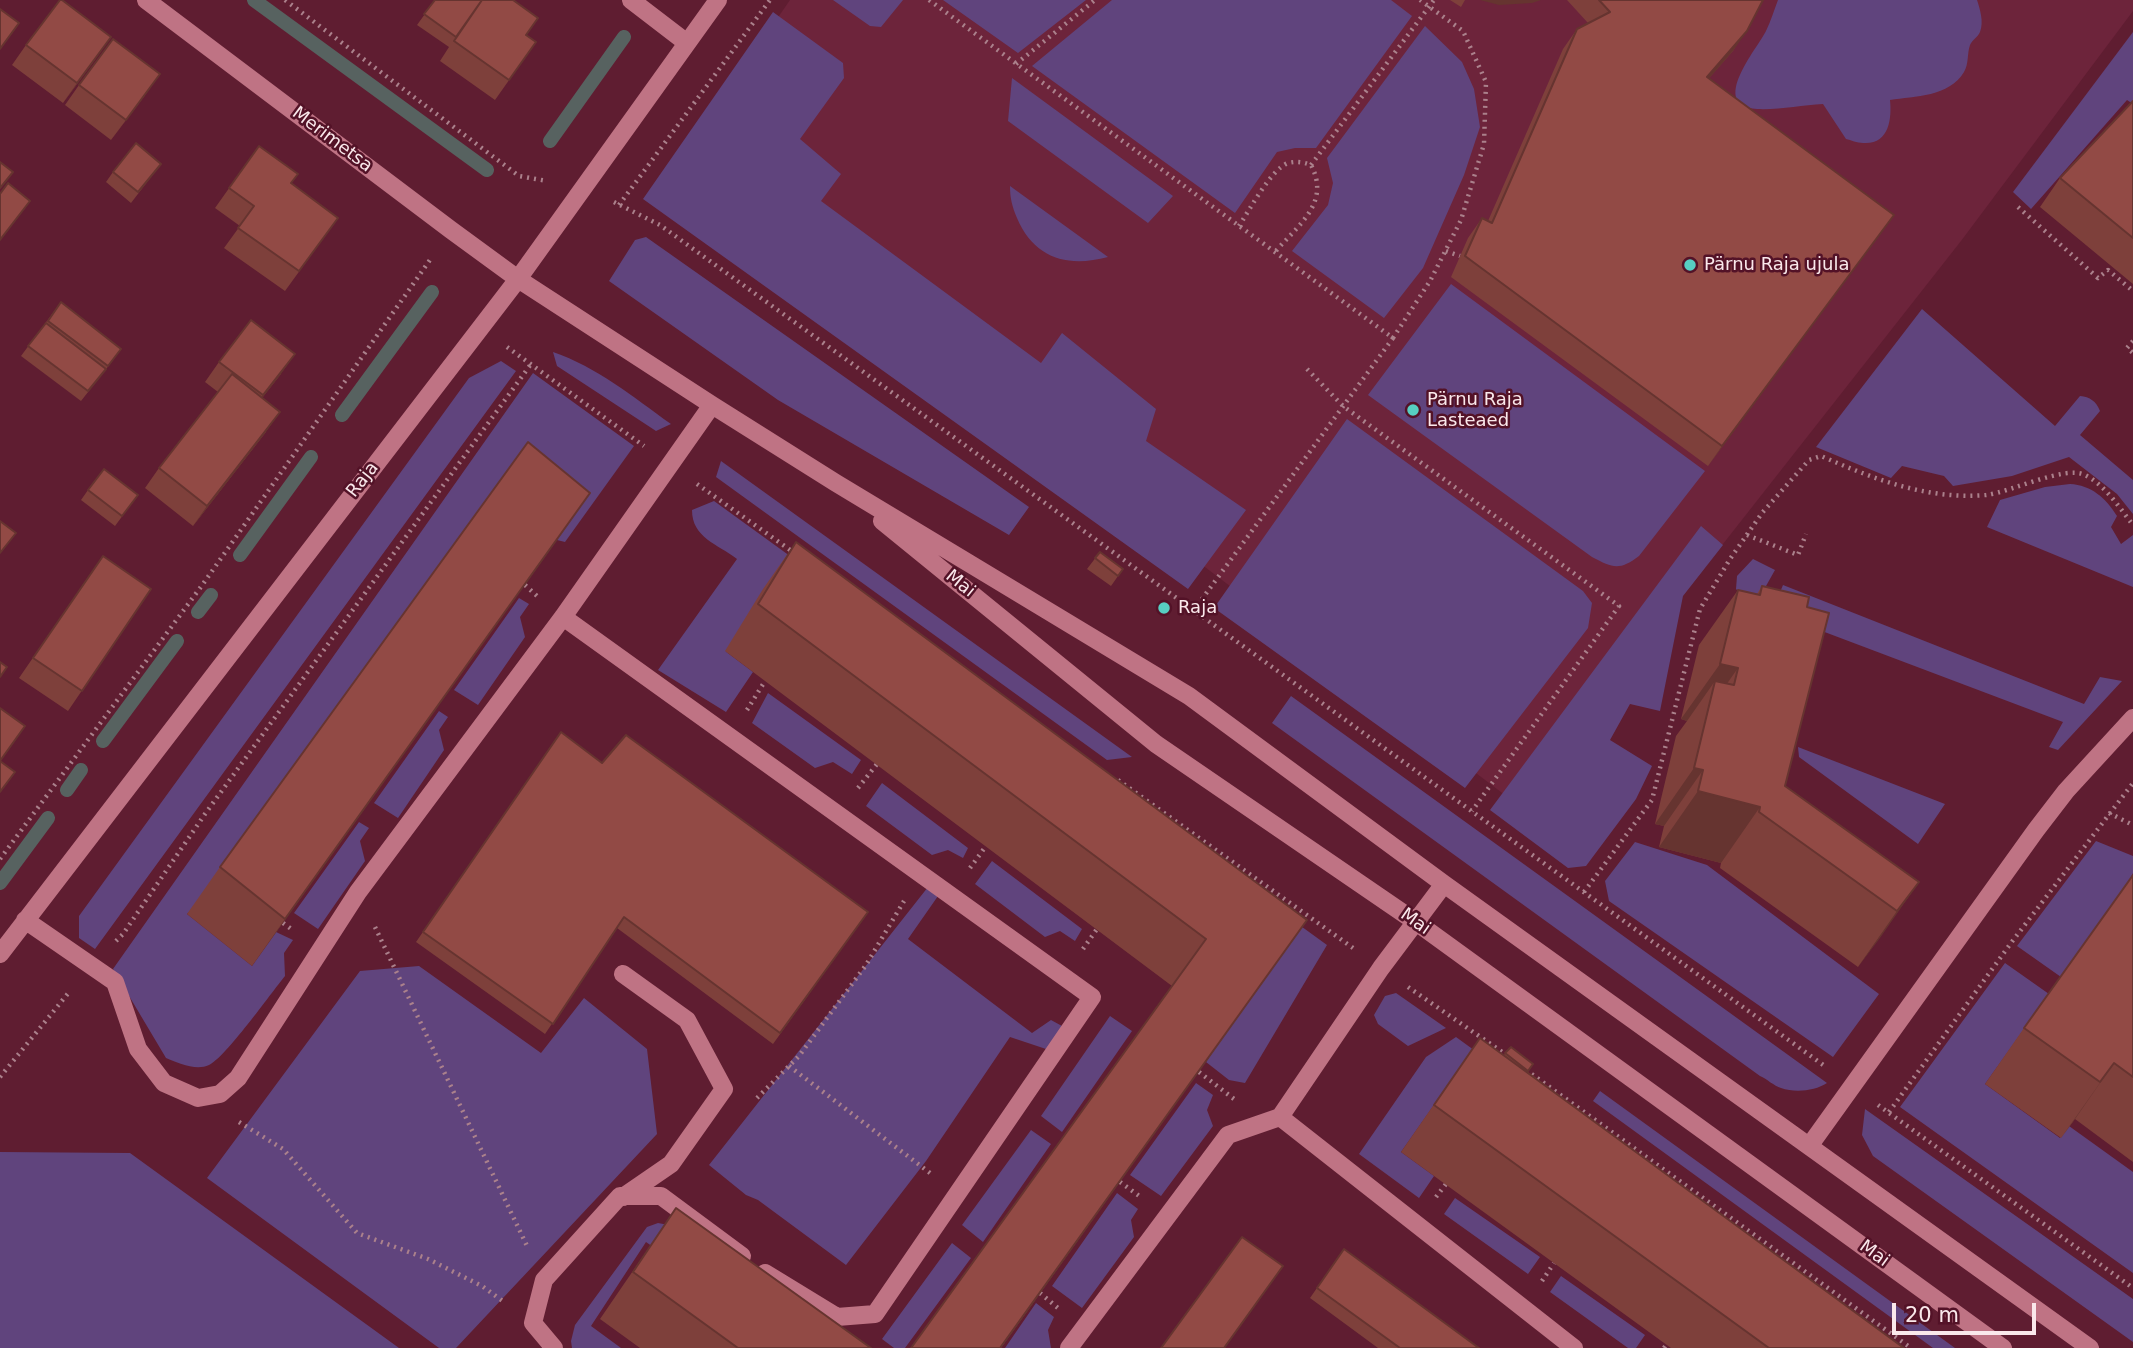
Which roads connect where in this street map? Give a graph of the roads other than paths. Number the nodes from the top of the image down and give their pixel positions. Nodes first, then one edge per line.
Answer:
1 (146, 0) edge
2 (631, 0) edge
3 (718, 0) edge
4 (687, 43) junction
5 (518, 279) junction
6 (712, 405) junction
7 (836, 483) junction
8 (563, 617) junction
9 (2133, 718) edge
10 (1444, 884) junction
11 (25, 920) junction
12 (1416, 922) junction
13 (0, 954) edge
14 (623, 974) dead end
15 (1280, 1117) junction
16 (1810, 1145) junction
17 (623, 1197) junction
18 (554, 1348) edge
19 (1069, 1348) edge
20 (1574, 1348) edge
21 (2003, 1348) edge
22 (2090, 1348) edge

1 - 5 street, Merimetsa
2 - 4 street
3 - 4 street, Raja
4 - 5 street, Raja
5 - 6 street, Mai
5 - 11 street, Raja
6 - 7 street, Mai
6 - 8 street
7 - 10 street, Mai
7 - 12 street, Mai
8 - 11 street
8 - 17 street
9 - 16 street
10 - 12 street
10 - 16 street, Mai
11 - 13 street, Raja
12 - 15 street
12 - 21 street, Mai
14 - 17 street
15 - 19 street
15 - 20 street
16 - 22 street, Mai
17 - 18 street

